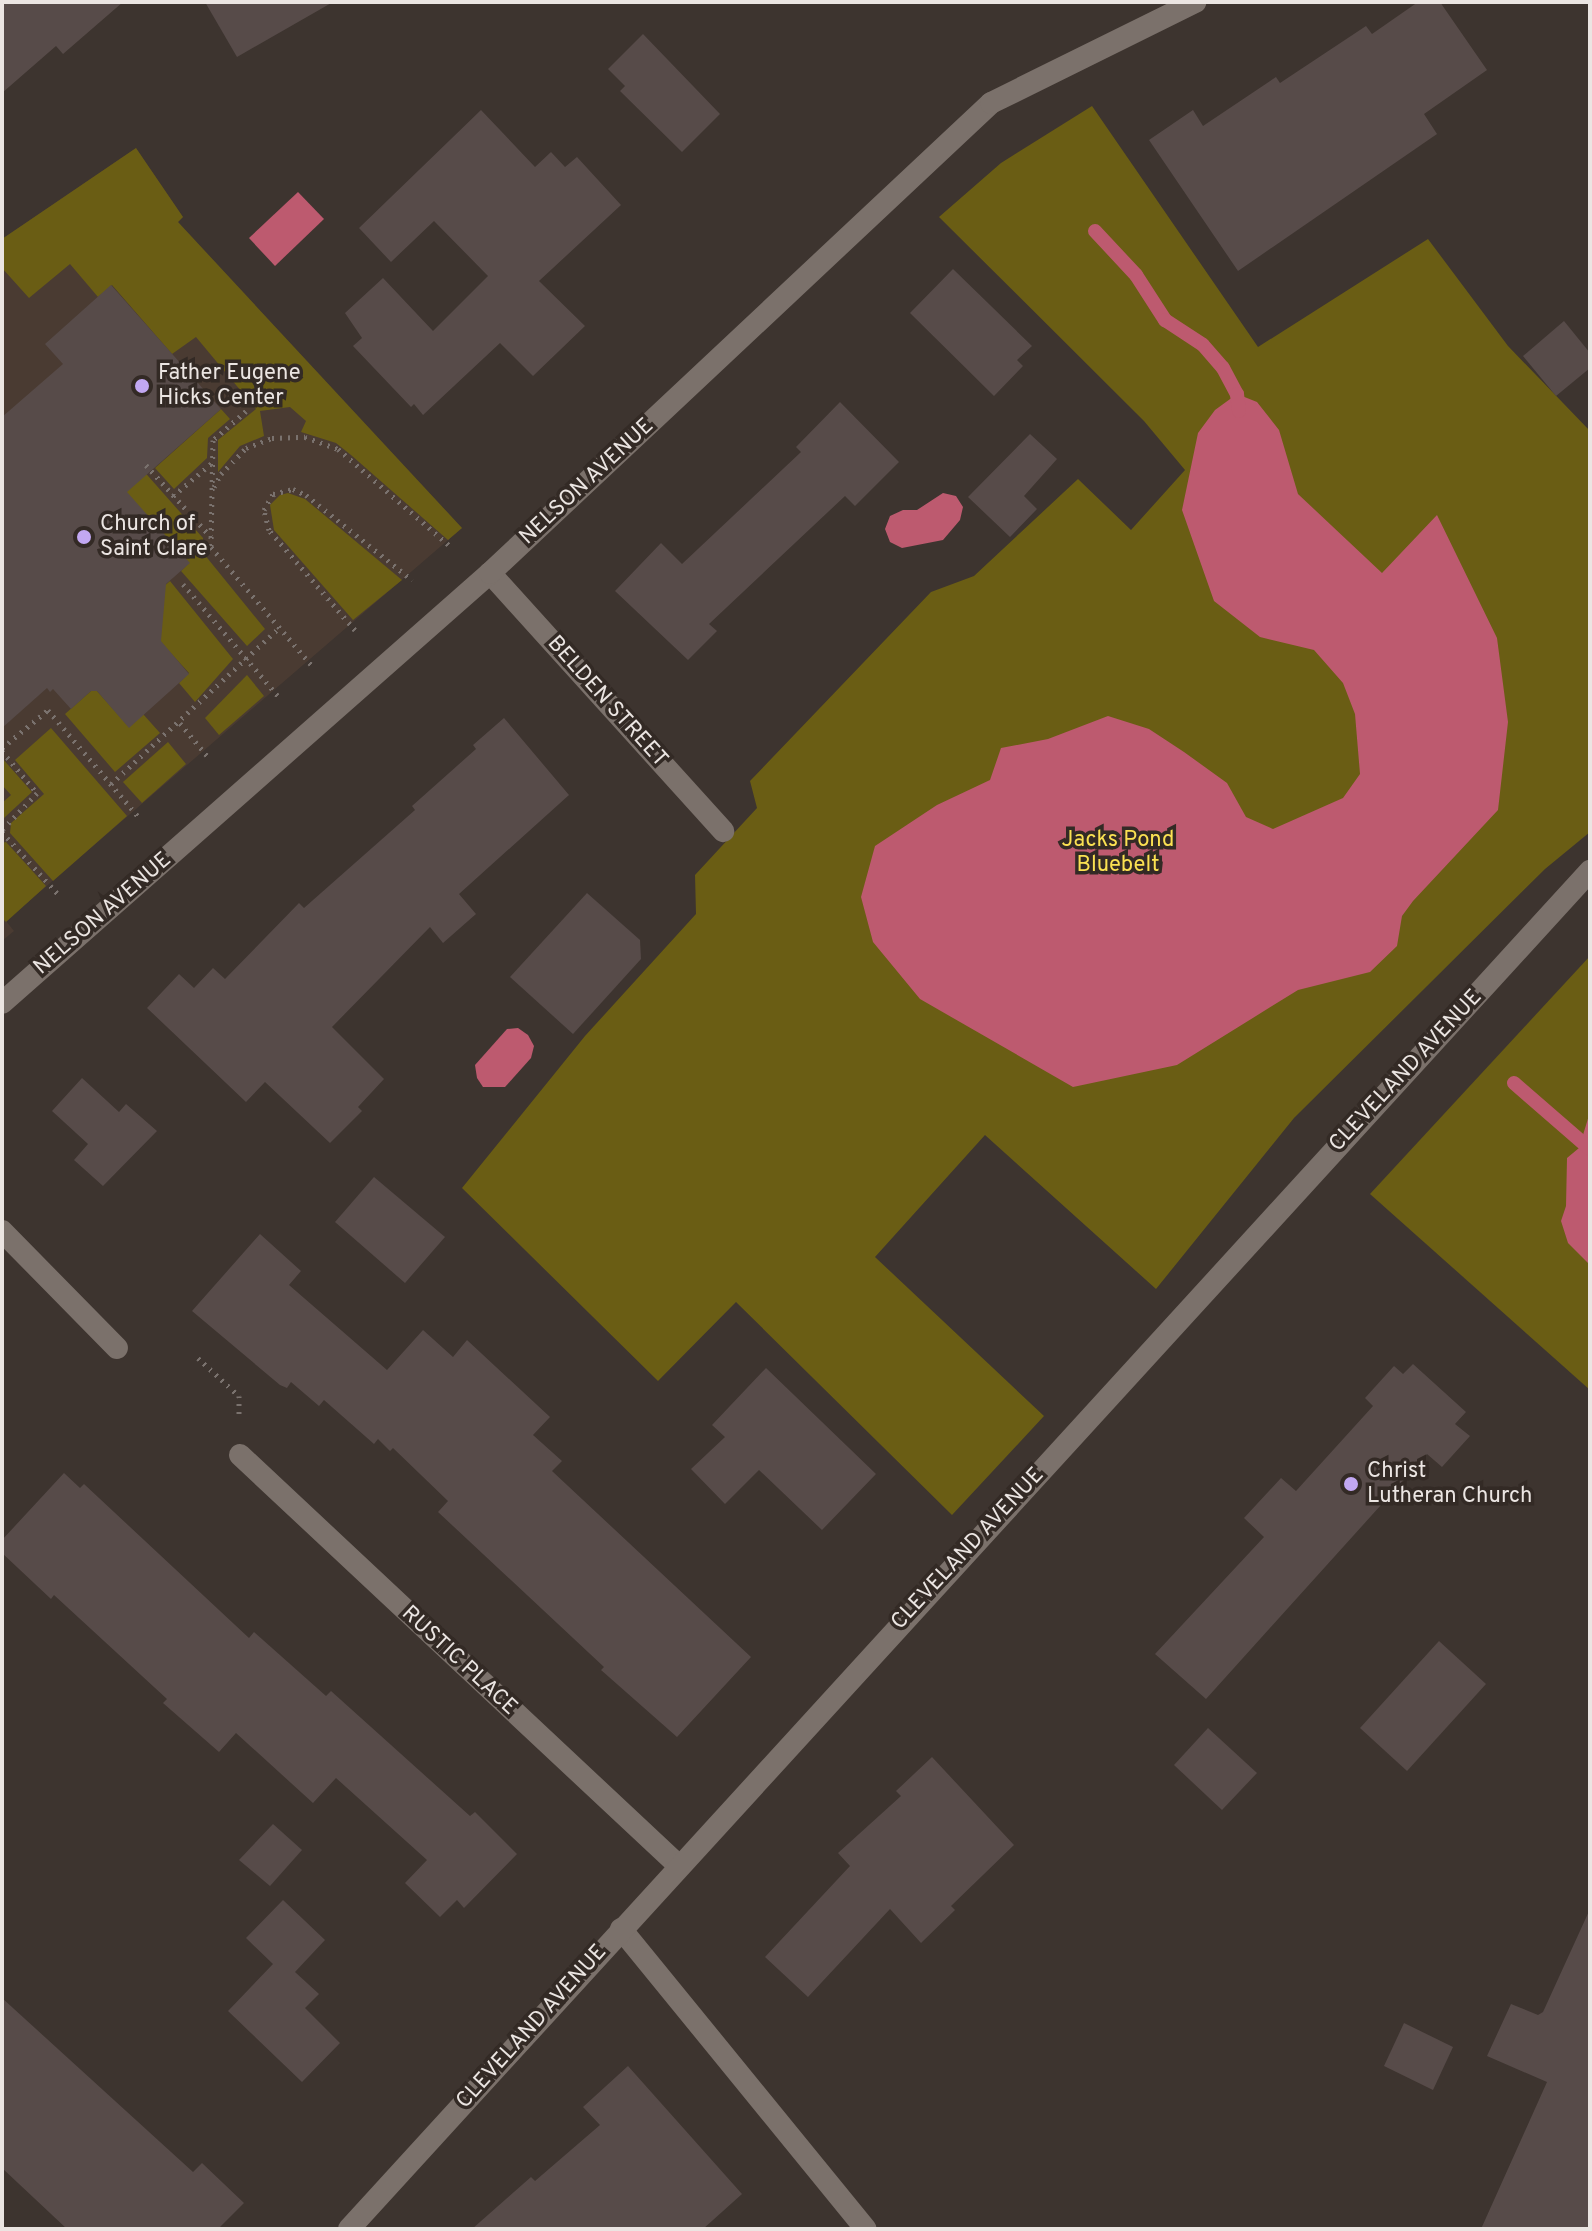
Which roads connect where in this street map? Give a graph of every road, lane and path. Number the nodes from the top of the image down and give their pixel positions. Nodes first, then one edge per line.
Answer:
1 (1195, 2) edge
2 (246, 411) dead end
3 (214, 461) junction
4 (146, 465) dead end
5 (213, 489) junction
6 (173, 496) junction
7 (212, 538) junction
8 (450, 546) dead end
9 (490, 573) junction
10 (412, 580) dead end
11 (183, 584) dead end
12 (280, 627) junction
13 (355, 630) dead end
14 (246, 659) junction
15 (313, 667) dead end
16 (279, 697) dead end
17 (180, 723) junction
18 (2, 749) edge
19 (208, 757) dead end
20 (111, 784) junction
21 (138, 816) dead end
22 (2, 831) edge
23 (723, 831) dead end
24 (1590, 871) edge
25 (58, 894) dead end
26 (2, 1003) edge
27 (2, 1231) edge
28 (117, 1348) dead end
29 (198, 1358) dead end
30 (239, 1396) dead end
31 (240, 1455) dead end
32 (678, 1865) junction
33 (621, 1929) junction
34 (349, 2229) edge
35 (866, 2229) edge

1 - 9 street, NELSON AVENUE
2 - 3 path
3 - 5 path
3 - 6 path
4 - 6 path
5 - 7 path
5 - 8 path
6 - 7 path
7 - 12 path
9 - 23 street, BELDEN STREET
9 - 26 street, NELSON AVENUE
10 - 13 path
11 - 14 path
12 - 14 path
12 - 15 path
14 - 16 path
14 - 17 path
17 - 19 path
17 - 20 path
18 - 20 path
18 - 22 path
20 - 21 path
22 - 25 path
24 - 32 street, CLEVELAND AVENUE
27 - 28 street
29 - 30 path
31 - 32 street, RUSTIC PLACE
32 - 33 street, CLEVELAND AVENUE
33 - 34 street, CLEVELAND AVENUE
33 - 35 street

